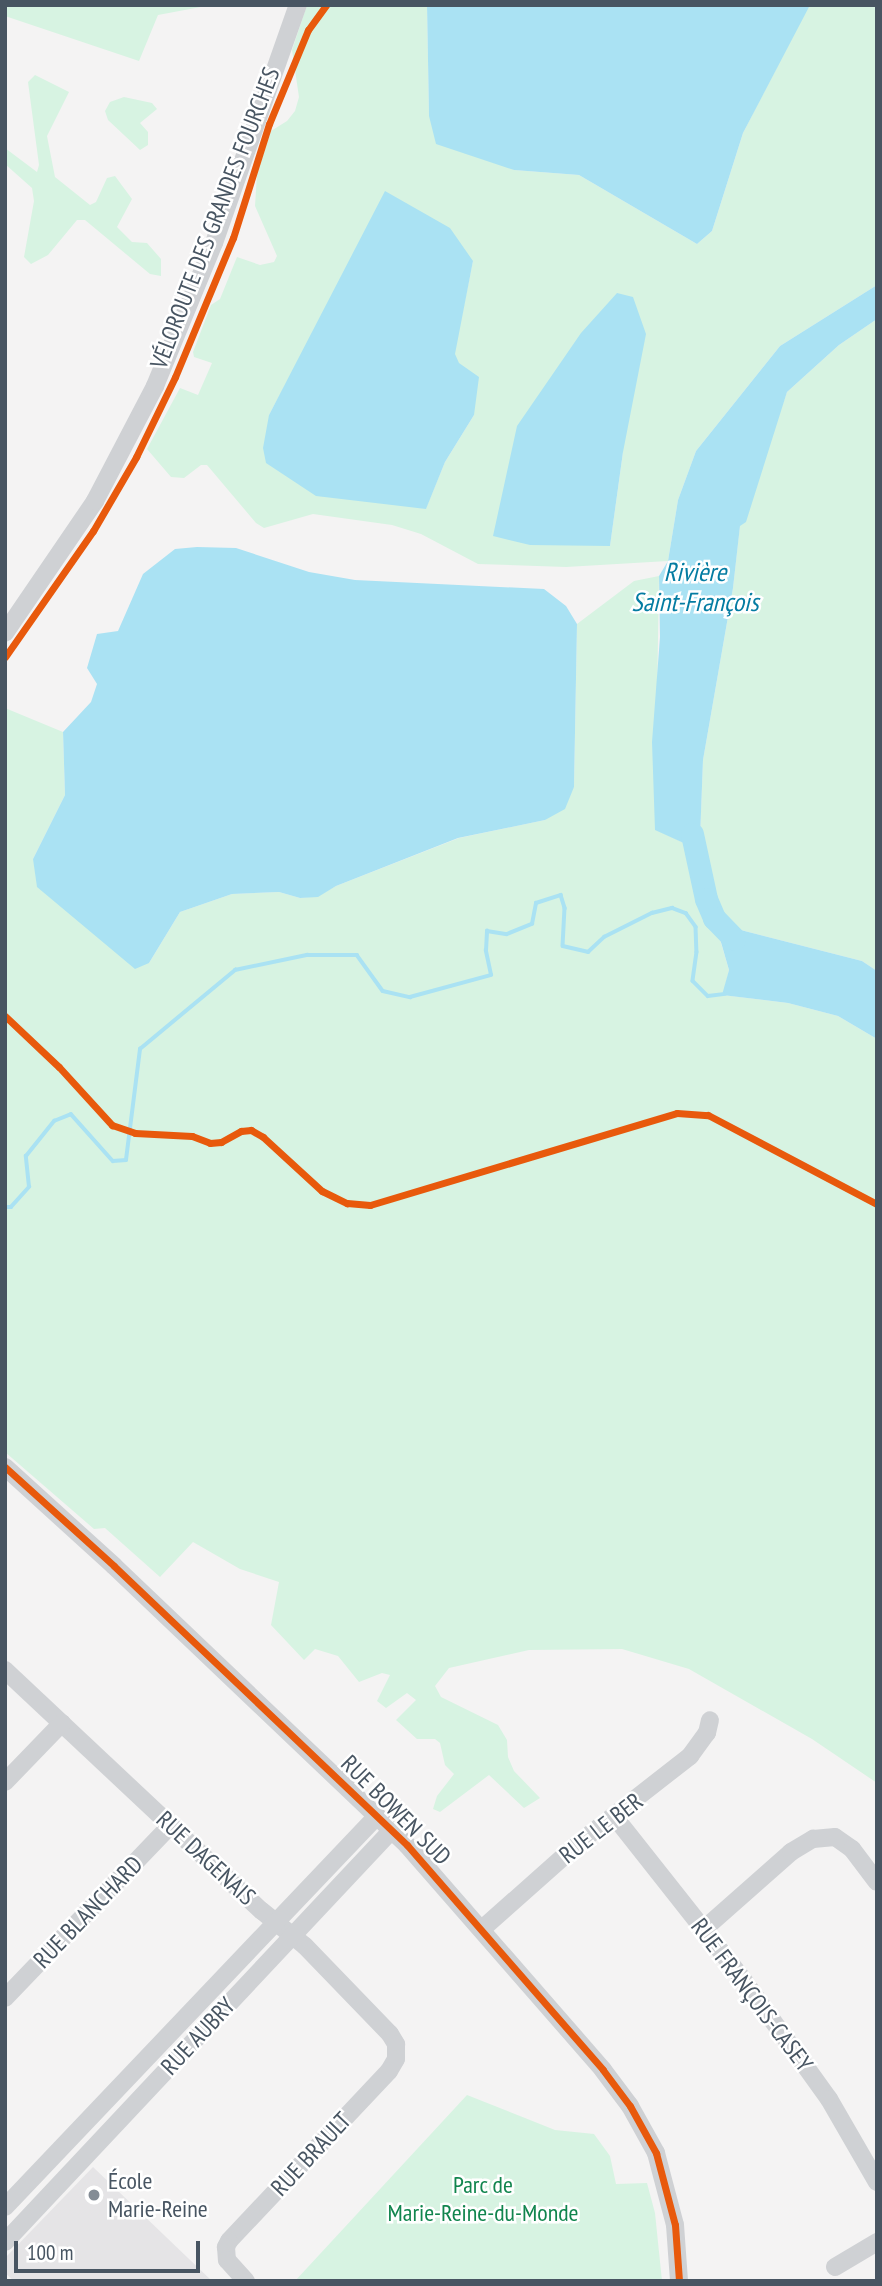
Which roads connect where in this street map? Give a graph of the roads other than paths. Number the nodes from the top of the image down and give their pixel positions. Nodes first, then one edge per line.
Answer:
1 (298, 5) edge
2 (5, 633) edge
3 (5, 1467) edge
4 (5, 1670) edge
5 (710, 1720) dead end
6 (62, 1723) junction
7 (5, 1782) edge
8 (377, 1816) junction
9 (614, 1816) junction
10 (171, 1825) junction
11 (392, 1830) junction
12 (877, 1882) edge
13 (276, 1923) junction
14 (482, 1929) junction
15 (704, 1929) junction
16 (291, 1935) junction
17 (5, 1998) edge
18 (397, 2054) joint
19 (877, 2182) edge
20 (5, 2207) edge
21 (5, 2242) edge
22 (877, 2242) edge
23 (835, 2267) dead end
24 (246, 2281) edge
25 (679, 2281) edge

1 - 2 street
3 - 8 street, RUE BOWEN SUD
4 - 6 street, RUE DAGENAIS
5 - 9 street, RUE LE BER
6 - 7 street
6 - 10 street, RUE DAGENAIS
8 - 11 street, RUE BOWEN SUD
8 - 13 street, RUE AUBRY
9 - 14 street, RUE LE BER
9 - 15 street, RUE FRANÇOIS-CASEY
10 - 13 street, RUE DAGENAIS
10 - 17 street, RUE BLANCHARD
11 - 14 street, RUE BOWEN SUD
11 - 16 street, RUE AUBRY
12 - 15 street
13 - 16 street, RUE DAGENAIS
13 - 20 street, RUE AUBRY
14 - 25 street, RUE BOWEN SUD
15 - 19 street, RUE FRANÇOIS-CASEY
16 - 18 street, RUE DAGENAIS
16 - 21 street, RUE AUBRY
18 - 24 street, RUE BRAULT
22 - 23 street

